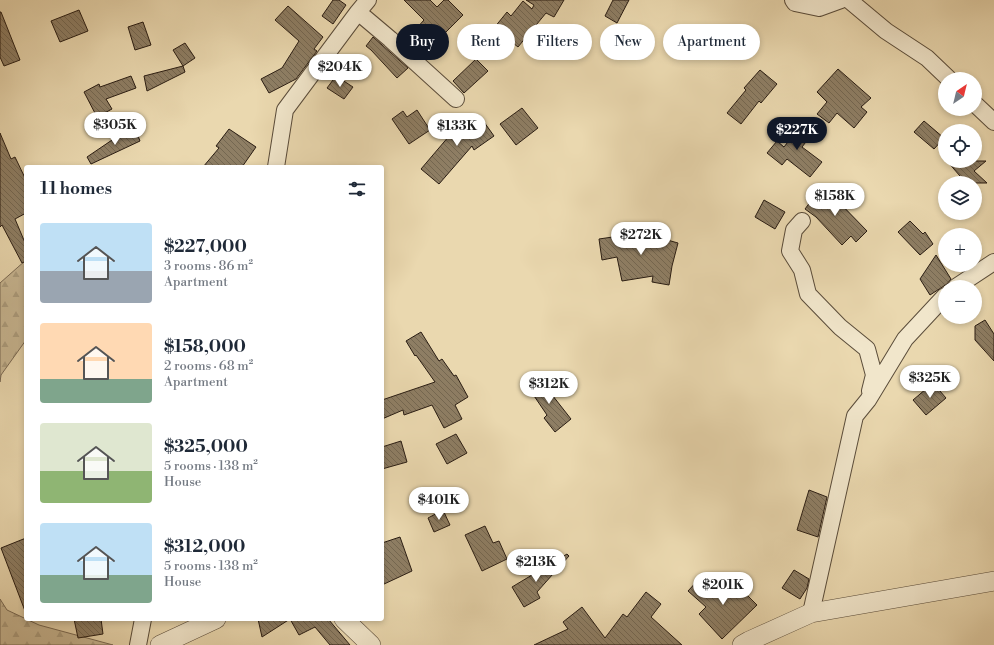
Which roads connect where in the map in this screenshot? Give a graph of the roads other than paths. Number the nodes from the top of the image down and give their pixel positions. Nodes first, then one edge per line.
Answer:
1 (793, 0) edge
2 (842, 0) edge
3 (849, 0) edge
4 (363, 6) edge
5 (942, 72) edge
6 (456, 99) dead end
7 (982, 111) edge
8 (994, 122) edge
9 (276, 165) edge
10 (802, 222) dead end
11 (994, 262) edge
12 (967, 280) edge
13 (938, 304) edge
14 (868, 400) junction
15 (994, 581) edge
16 (811, 613) junction
17 (143, 621) edge
18 (212, 621) edge
19 (346, 621) edge
20 (138, 645) edge
21 (160, 645) edge
22 (371, 645) edge
23 (742, 645) edge

1 - 2 street
3 - 5 street
4 - 6 street
4 - 9 street
7 - 8 street
10 - 14 street
11 - 12 street
13 - 14 street
14 - 16 street
15 - 16 street
16 - 23 street
17 - 20 street
18 - 21 street
19 - 22 street

